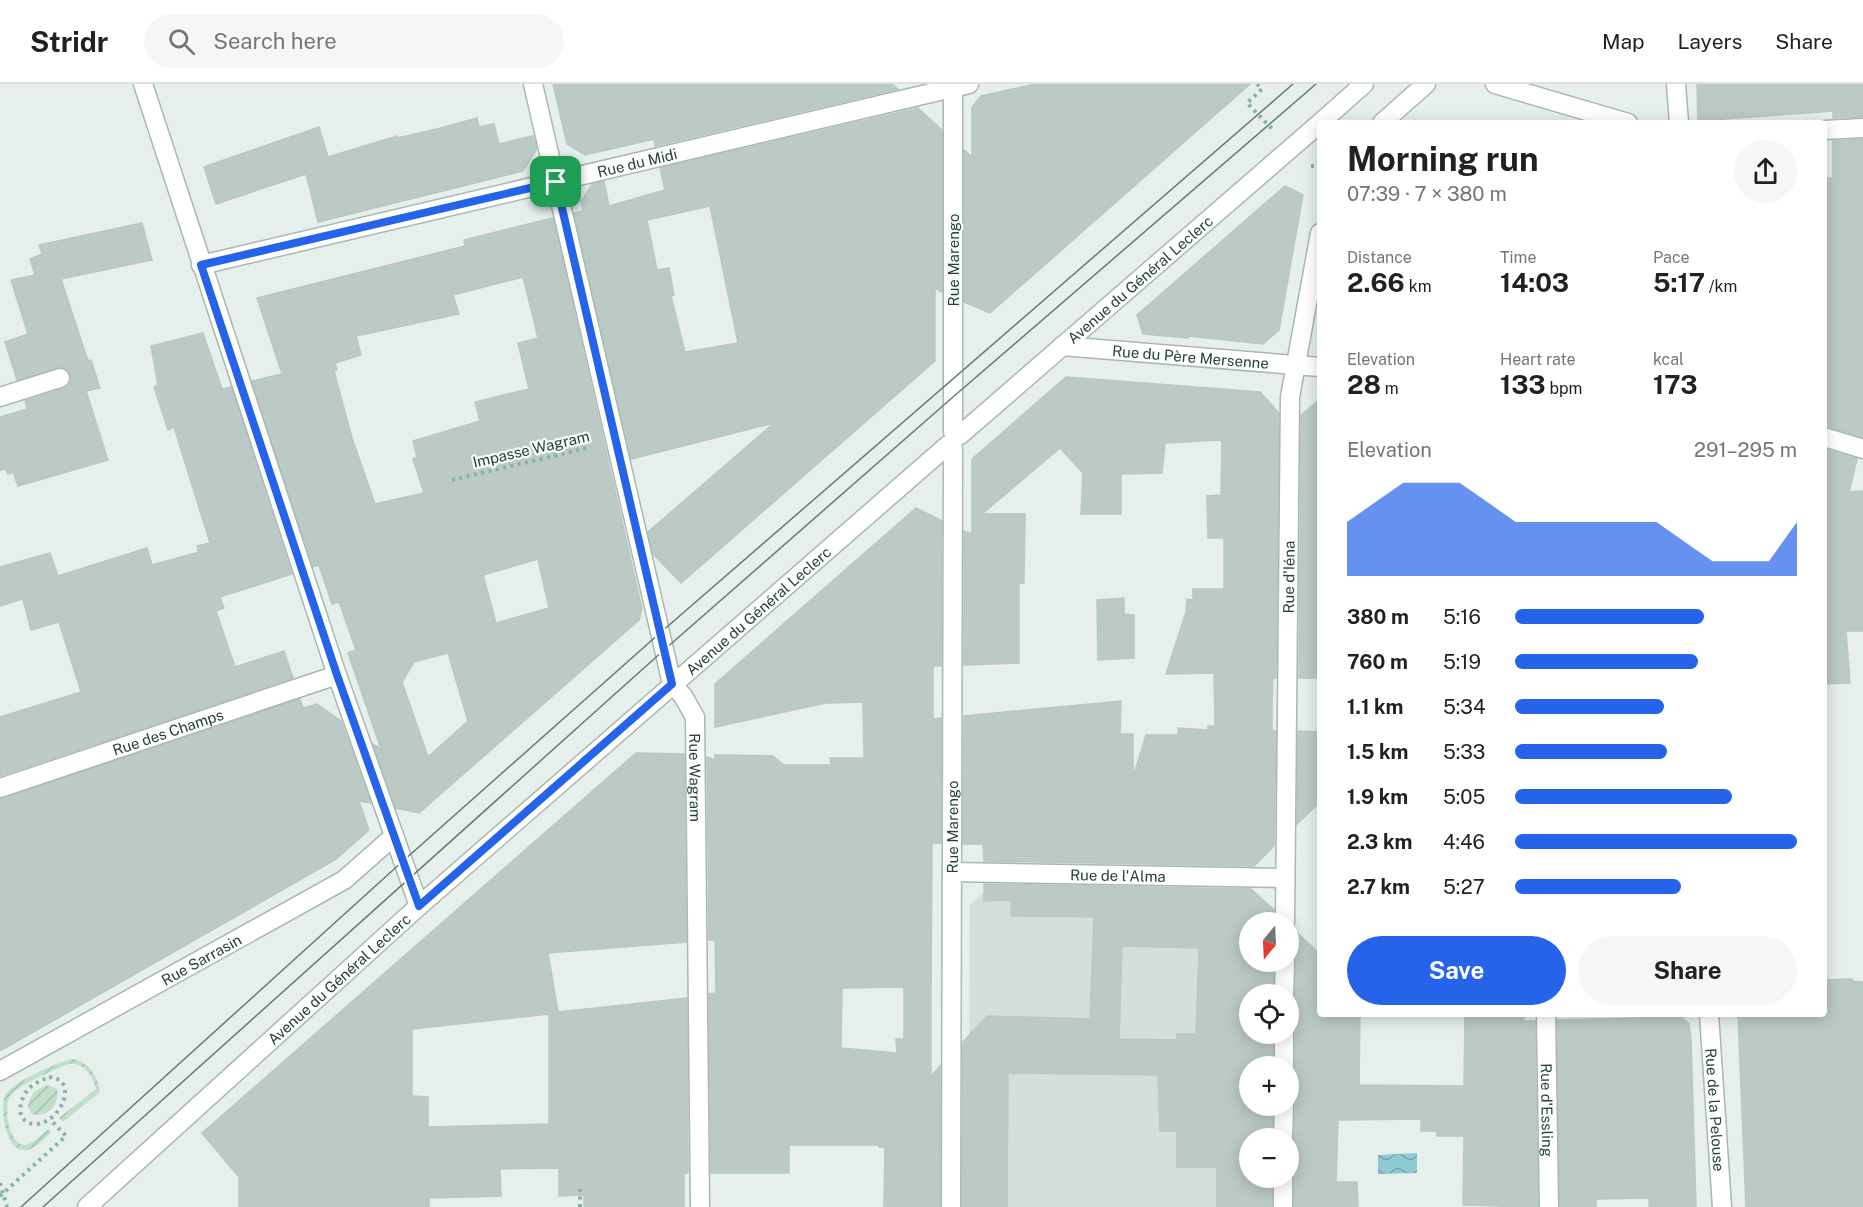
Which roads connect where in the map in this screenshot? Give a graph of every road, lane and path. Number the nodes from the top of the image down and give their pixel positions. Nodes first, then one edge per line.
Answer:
1 (143, 84) edge
2 (533, 84) edge
3 (1257, 84) edge
4 (1364, 84) edge
5 (1426, 84) edge
6 (1495, 84) edge
7 (1676, 84) edge
8 (961, 86) edge
9 (1247, 102) dead end
10 (1323, 120) edge
11 (1385, 120) edge
12 (1618, 120) edge
13 (1678, 120) edge
14 (1317, 126) edge
15 (1863, 128) edge
16 (1827, 130) edge
17 (556, 182) junction
18 (1317, 248) edge
19 (201, 265) junction
20 (1062, 346) junction
21 (1294, 365) junction
22 (1317, 368) edge
23 (60, 378) dead end
24 (0, 397) edge
25 (1827, 438) edge
26 (954, 440) junction
27 (616, 442) junction
28 (1863, 449) edge
29 (452, 480) dead end
30 (337, 675) junction
31 (672, 684) junction
32 (0, 788) edge
33 (394, 836) junction
34 (952, 872) junction
35 (1285, 878) junction
36 (419, 906) junction
37 (1285, 912) edge
38 (1546, 1017) edge
39 (1709, 1017) edge
40 (0, 1071) edge
41 (50, 1119) junction
42 (0, 1183) edge
43 (580, 1185) dead end
44 (1283, 1188) edge
45 (1, 1195) edge
46 (7, 1207) edge
47 (87, 1207) edge
48 (580, 1207) edge
49 (700, 1207) edge
50 (951, 1207) edge
51 (1283, 1207) edge
52 (1549, 1207) edge
53 (1722, 1207) edge

1 - 19 street
2 - 17 street, Rue Wagram
3 - 9 path
4 - 10 street, Avenue du Général Leclerc
5 - 11 street
6 - 12 street
7 - 13 street
8 - 17 street, Rue du Midi
8 - 26 street, Rue Marengo
14 - 20 street, Avenue du Général Leclerc
15 - 16 street
17 - 19 street, Rue du Midi
17 - 27 street, Rue Wagram
18 - 21 street, Rue d'Iéna
19 - 30 street
20 - 21 street, Rue du Père Mersenne
20 - 26 street, Avenue du Général Leclerc
21 - 22 street, Rue du Père Mersenne
21 - 35 street, Rue d'Iéna
23 - 24 street
25 - 28 street
26 - 31 street, Avenue du Général Leclerc
26 - 34 street, Rue Marengo
27 - 29 path, Impasse Wagram
27 - 31 street, Rue Wagram
30 - 32 street, Rue des Champs
30 - 33 street
31 - 36 street, Avenue du Général Leclerc
31 - 49 street, Rue Wagram
33 - 36 street
33 - 40 street, Rue Sarrasin
34 - 35 street, Rue de l'Alma
34 - 50 street, Rue Marengo
35 - 37 street, Rue d'Iéna
36 - 47 street, Avenue du Général Leclerc
38 - 52 street, Rue d'Essling
39 - 53 street, Rue de la Pelouse
41 - 41 path
41 - 45 path
42 - 45 path
43 - 48 path
44 - 51 street
45 - 46 path

